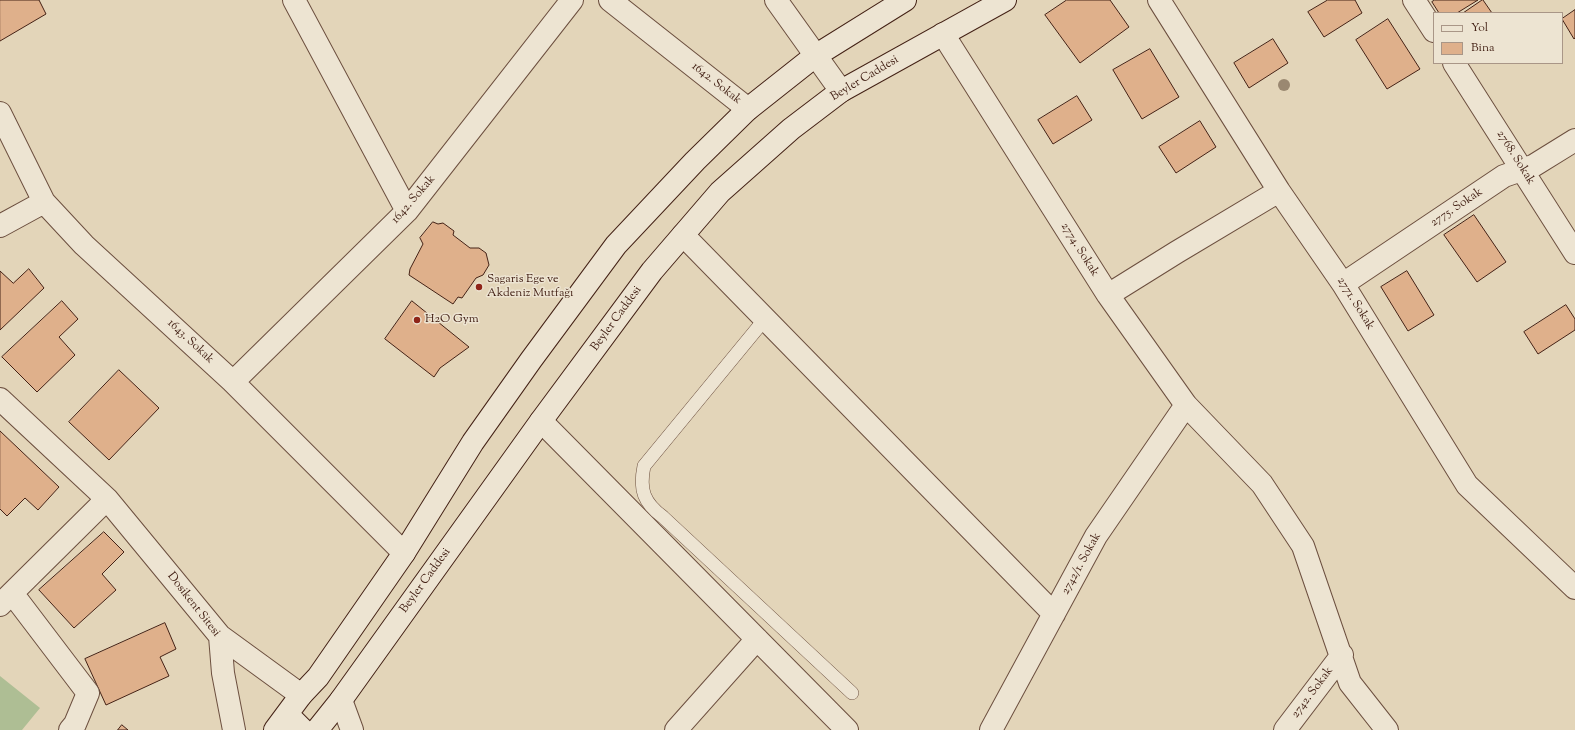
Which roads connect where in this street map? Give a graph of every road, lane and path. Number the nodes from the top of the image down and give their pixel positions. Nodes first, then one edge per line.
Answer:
1 (294, 0) edge
2 (572, 0) edge
3 (610, 0) edge
4 (776, 0) edge
5 (905, 0) edge
6 (1005, 0) edge
7 (1159, 0) edge
8 (1414, 0) edge
9 (1433, 29) edge
10 (943, 34) junction
11 (815, 56) junction
12 (1455, 64) edge
13 (841, 91) junction
14 (748, 109) junction
15 (0, 113) edge
16 (1575, 140) edge
17 (1522, 170) junction
18 (1279, 191) junction
19 (44, 202) junction
20 (407, 211) junction
21 (0, 226) edge
22 (683, 235) junction
23 (1575, 253) edge
24 (1343, 284) junction
25 (1108, 295) junction
26 (764, 319) junction
27 (233, 382) junction
28 (0, 400) edge
29 (1186, 405) junction
30 (541, 421) junction
31 (107, 499) junction
32 (404, 553) junction
33 (432, 572) junction
34 (1575, 588) edge
35 (6, 599) edge
36 (1054, 614) junction
37 (220, 636) junction
38 (757, 639) junction
39 (1342, 655) junction
40 (318, 677) junction
41 (852, 693) dead end
42 (301, 695) junction
43 (341, 700) junction
44 (281, 722) edge
45 (70, 730) edge
46 (234, 730) edge
47 (303, 730) edge
48 (317, 730) edge
49 (352, 730) edge
50 (676, 730) edge
51 (847, 730) edge
52 (991, 730) edge
53 (1285, 730) edge
54 (1387, 730) edge

1 - 20 street
2 - 20 street, 1642. Sokak
3 - 14 street, 1642. Sokak
4 - 11 street
5 - 11 street
6 - 10 street, Beyler Caddesi
7 - 18 street, 2771. Sokak
8 - 9 street
10 - 13 street, Beyler Caddesi
10 - 25 street, 2774. Sokak
11 - 13 street
11 - 14 street
12 - 17 street, 2768. Sokak
13 - 22 street, Beyler Caddesi
14 - 32 street
15 - 19 street, 1643. Sokak
16 - 17 street, 2775. Sokak
17 - 23 street, 2768. Sokak
17 - 24 street, 2775. Sokak
18 - 24 street, 2771. Sokak
18 - 25 street
19 - 21 street
19 - 27 street, 1643. Sokak
20 - 27 street, 1642. Sokak
22 - 26 street
22 - 30 street, Beyler Caddesi
24 - 34 street, 2771. Sokak
25 - 29 street, 2774. Sokak
26 - 36 street
26 - 41 lane
27 - 32 street, 1643. Sokak
28 - 31 street, Dosikent Sitesi
29 - 36 street, 2742/1. Sokak
29 - 39 street, 2774. Sokak
30 - 33 street, Beyler Caddesi
30 - 38 street
31 - 35 street
31 - 37 street, Dosikent Sitesi
32 - 33 street, 1643. Sokak
32 - 40 street
33 - 43 street, Beyler Caddesi
35 - 45 street
36 - 52 street, 2742/1. Sokak
37 - 42 street
37 - 46 street, Dosikent Sitesi
38 - 50 street
38 - 51 street
39 - 53 street, 2742. Sokak
39 - 54 street, 2774. Sokak
40 - 42 street
40 - 43 street
42 - 44 street
43 - 48 street, Beyler Caddesi
43 - 49 street
44 - 47 street

